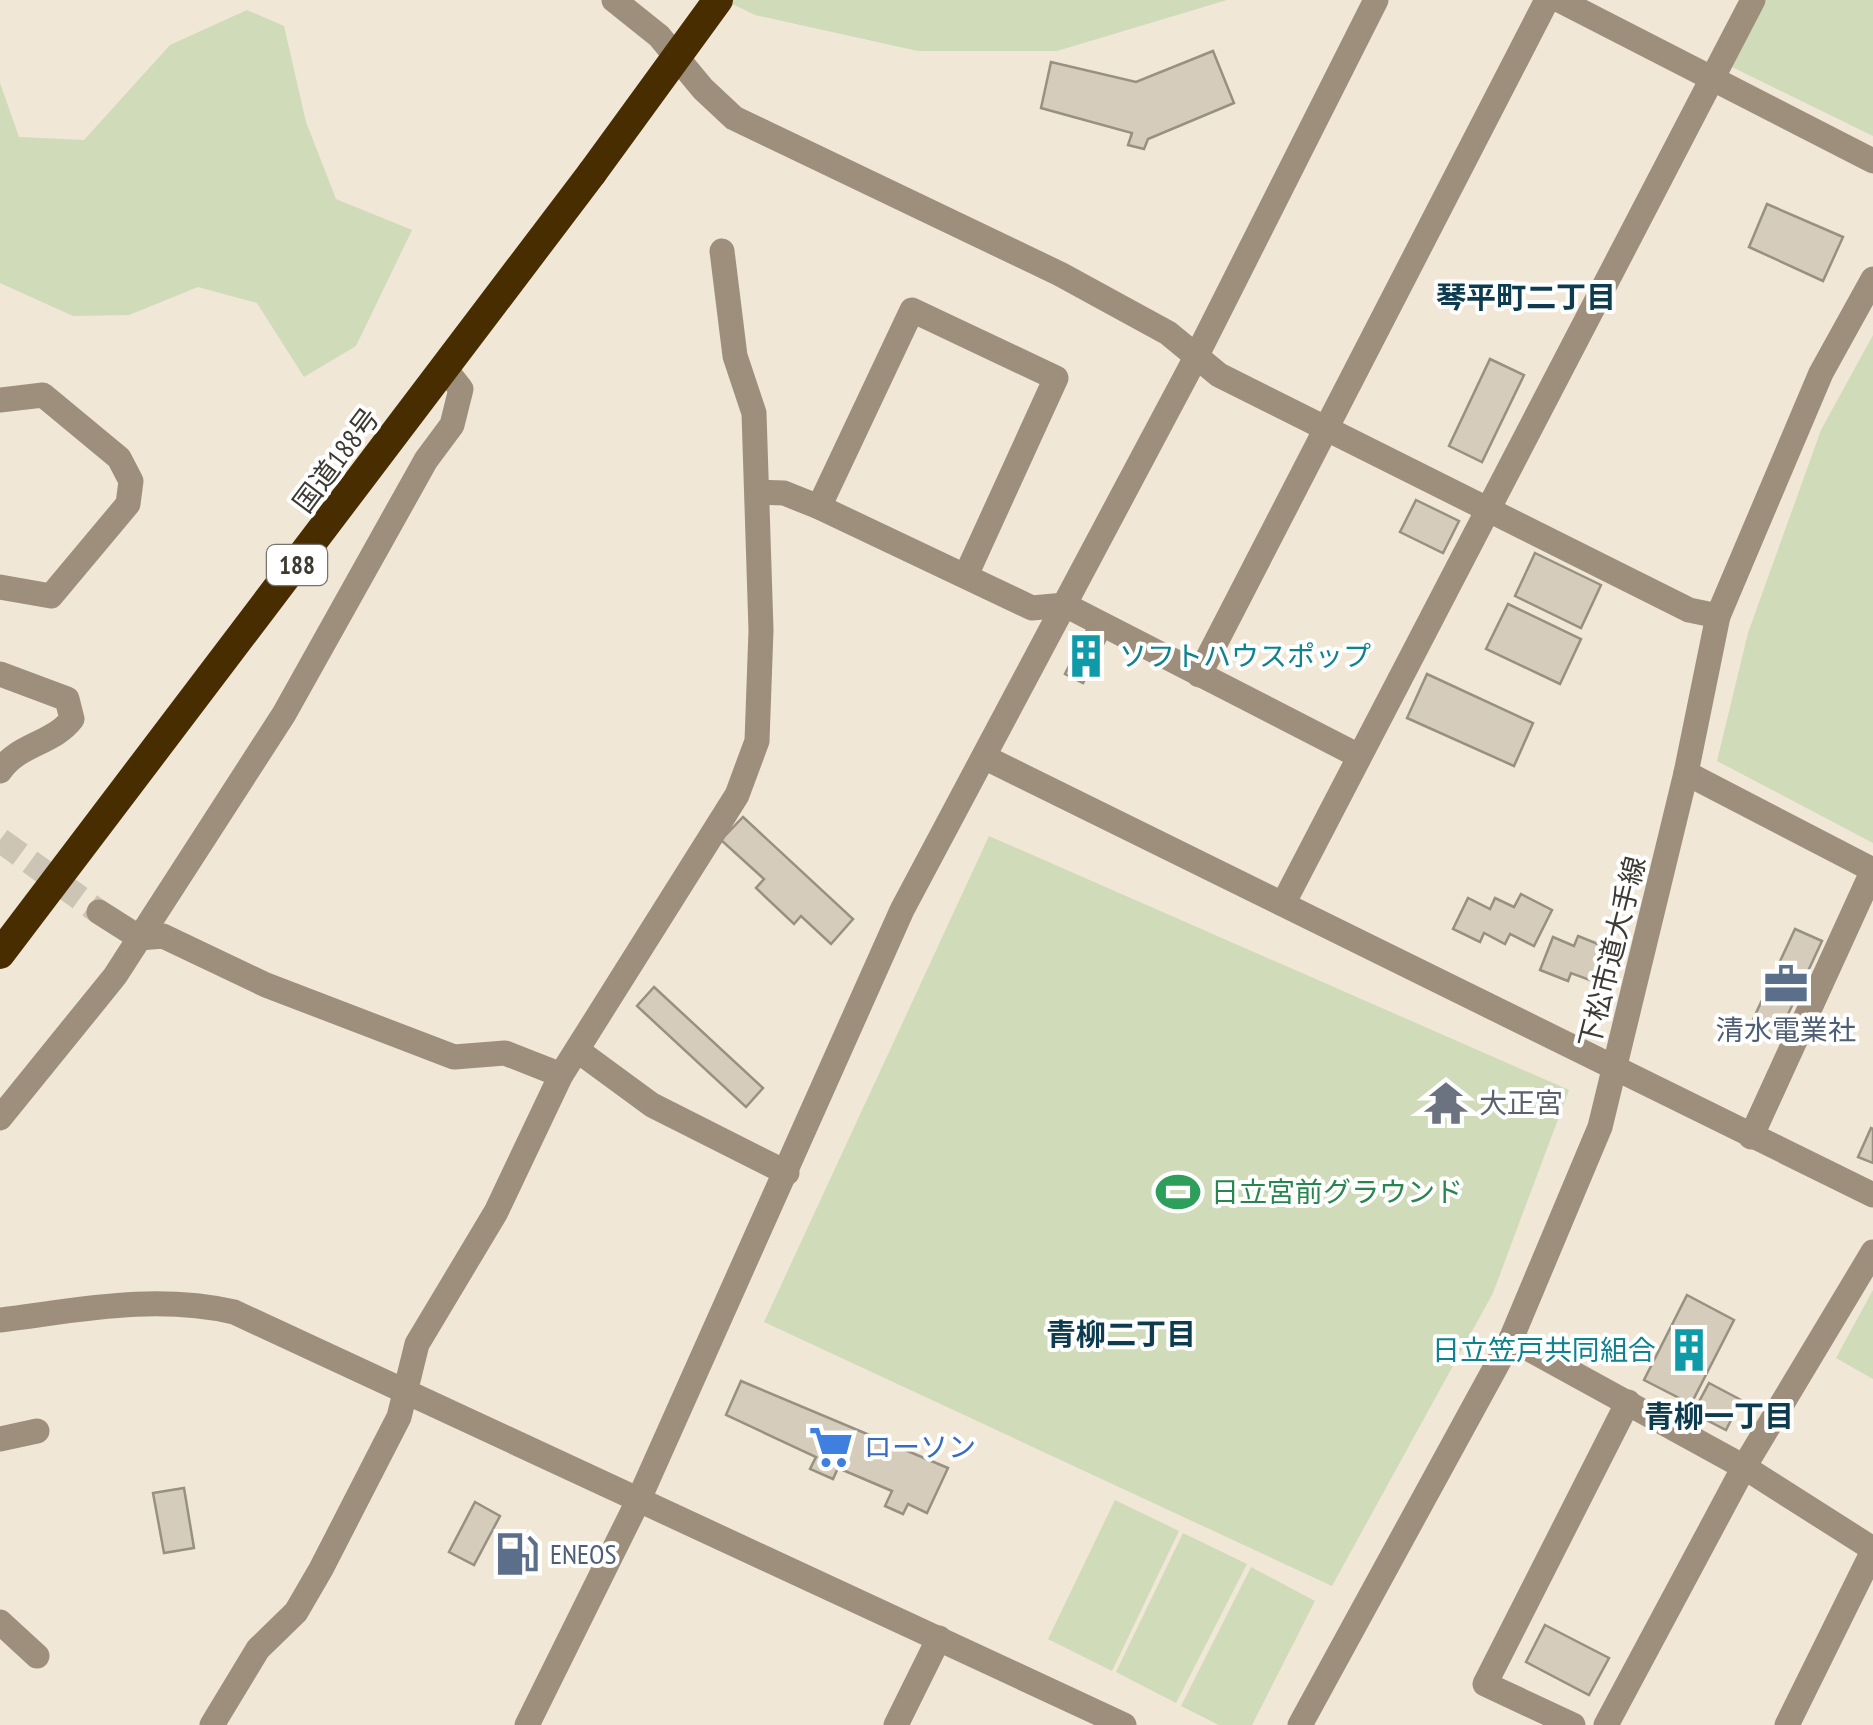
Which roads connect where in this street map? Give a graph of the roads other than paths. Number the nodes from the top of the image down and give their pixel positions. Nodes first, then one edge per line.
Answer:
1 (614, 0) edge
2 (718, 0) edge
3 (1376, 0) edge
4 (1548, 0) edge
5 (1559, 0) edge
6 (1754, 0) edge
7 (1713, 80) junction
8 (1873, 161) edge
9 (722, 252) dead end
10 (1873, 279) edge
11 (1195, 359) junction
12 (446, 370) junction
13 (0, 400) edge
14 (1328, 429) junction
15 (758, 492) junction
16 (819, 507) junction
17 (1490, 512) junction
18 (966, 573) junction
19 (0, 587) edge
20 (1065, 606) junction
21 (1718, 616) junction
22 (0, 674) edge
23 (1200, 675) junction
24 (1359, 756) junction
25 (984, 757) junction
26 (0, 772) edge
27 (1686, 773) junction
28 (1873, 870) edge
29 (1283, 904) junction
30 (100, 912) tunnel mouth
31 (140, 938) junction
32 (0, 954) edge
33 (577, 1050) junction
34 (1615, 1066) junction
35 (561, 1076) junction
36 (0, 1118) edge
37 (1751, 1137) junction
38 (787, 1173) junction
39 (1873, 1195) edge
40 (1873, 1252) edge
41 (0, 1320) edge
42 (1511, 1338) junction
43 (403, 1390) junction
44 (1628, 1402) junction
45 (37, 1431) dead end
46 (0, 1439) edge
47 (1744, 1467) junction
48 (639, 1499) junction
49 (1873, 1550) edge
50 (0, 1622) edge
51 (939, 1638) junction
52 (37, 1656) dead end
53 (1115, 1723) edge
54 (212, 1725) edge
55 (527, 1725) edge
56 (896, 1725) edge
57 (1300, 1725) edge
58 (1573, 1725) edge
59 (1606, 1725) edge
60 (1787, 1725) edge

1 - 11 street
2 - 12 highway, 国道188号 / 188, bridge
3 - 11 street
4 - 14 street
5 - 7 street
6 - 7 street
7 - 8 street
7 - 17 street
9 - 15 street
10 - 21 street, 下松市道大手線
11 - 14 street
11 - 20 street
12 - 31 street
12 - 32 highway, 国道188号 / 188
13 - 19 street
14 - 17 street
14 - 23 street
15 - 16 street
15 - 33 street
16 - 18 street
16 - 18 street
17 - 21 street
17 - 24 street
18 - 20 street
20 - 23 street
20 - 25 street
21 - 27 street, 下松市道大手線
22 - 26 street
23 - 24 street
24 - 29 street
25 - 29 street
25 - 38 street
27 - 28 street
27 - 34 street, 下松市道大手線
28 - 37 street
29 - 34 street
30 - 31 street
31 - 35 street
31 - 36 street
33 - 35 street
33 - 38 street
34 - 37 street
34 - 42 street, 下松市道大手線
35 - 43 street
37 - 39 street
38 - 48 street
40 - 47 street
41 - 43 street
42 - 44 street
42 - 57 street, 下松市道大手線
43 - 48 street
43 - 54 street
44 - 47 street
44 - 58 street
45 - 46 street
47 - 49 street
47 - 59 street
48 - 51 street
48 - 55 street
49 - 60 street
50 - 52 street
51 - 53 street
51 - 56 street

